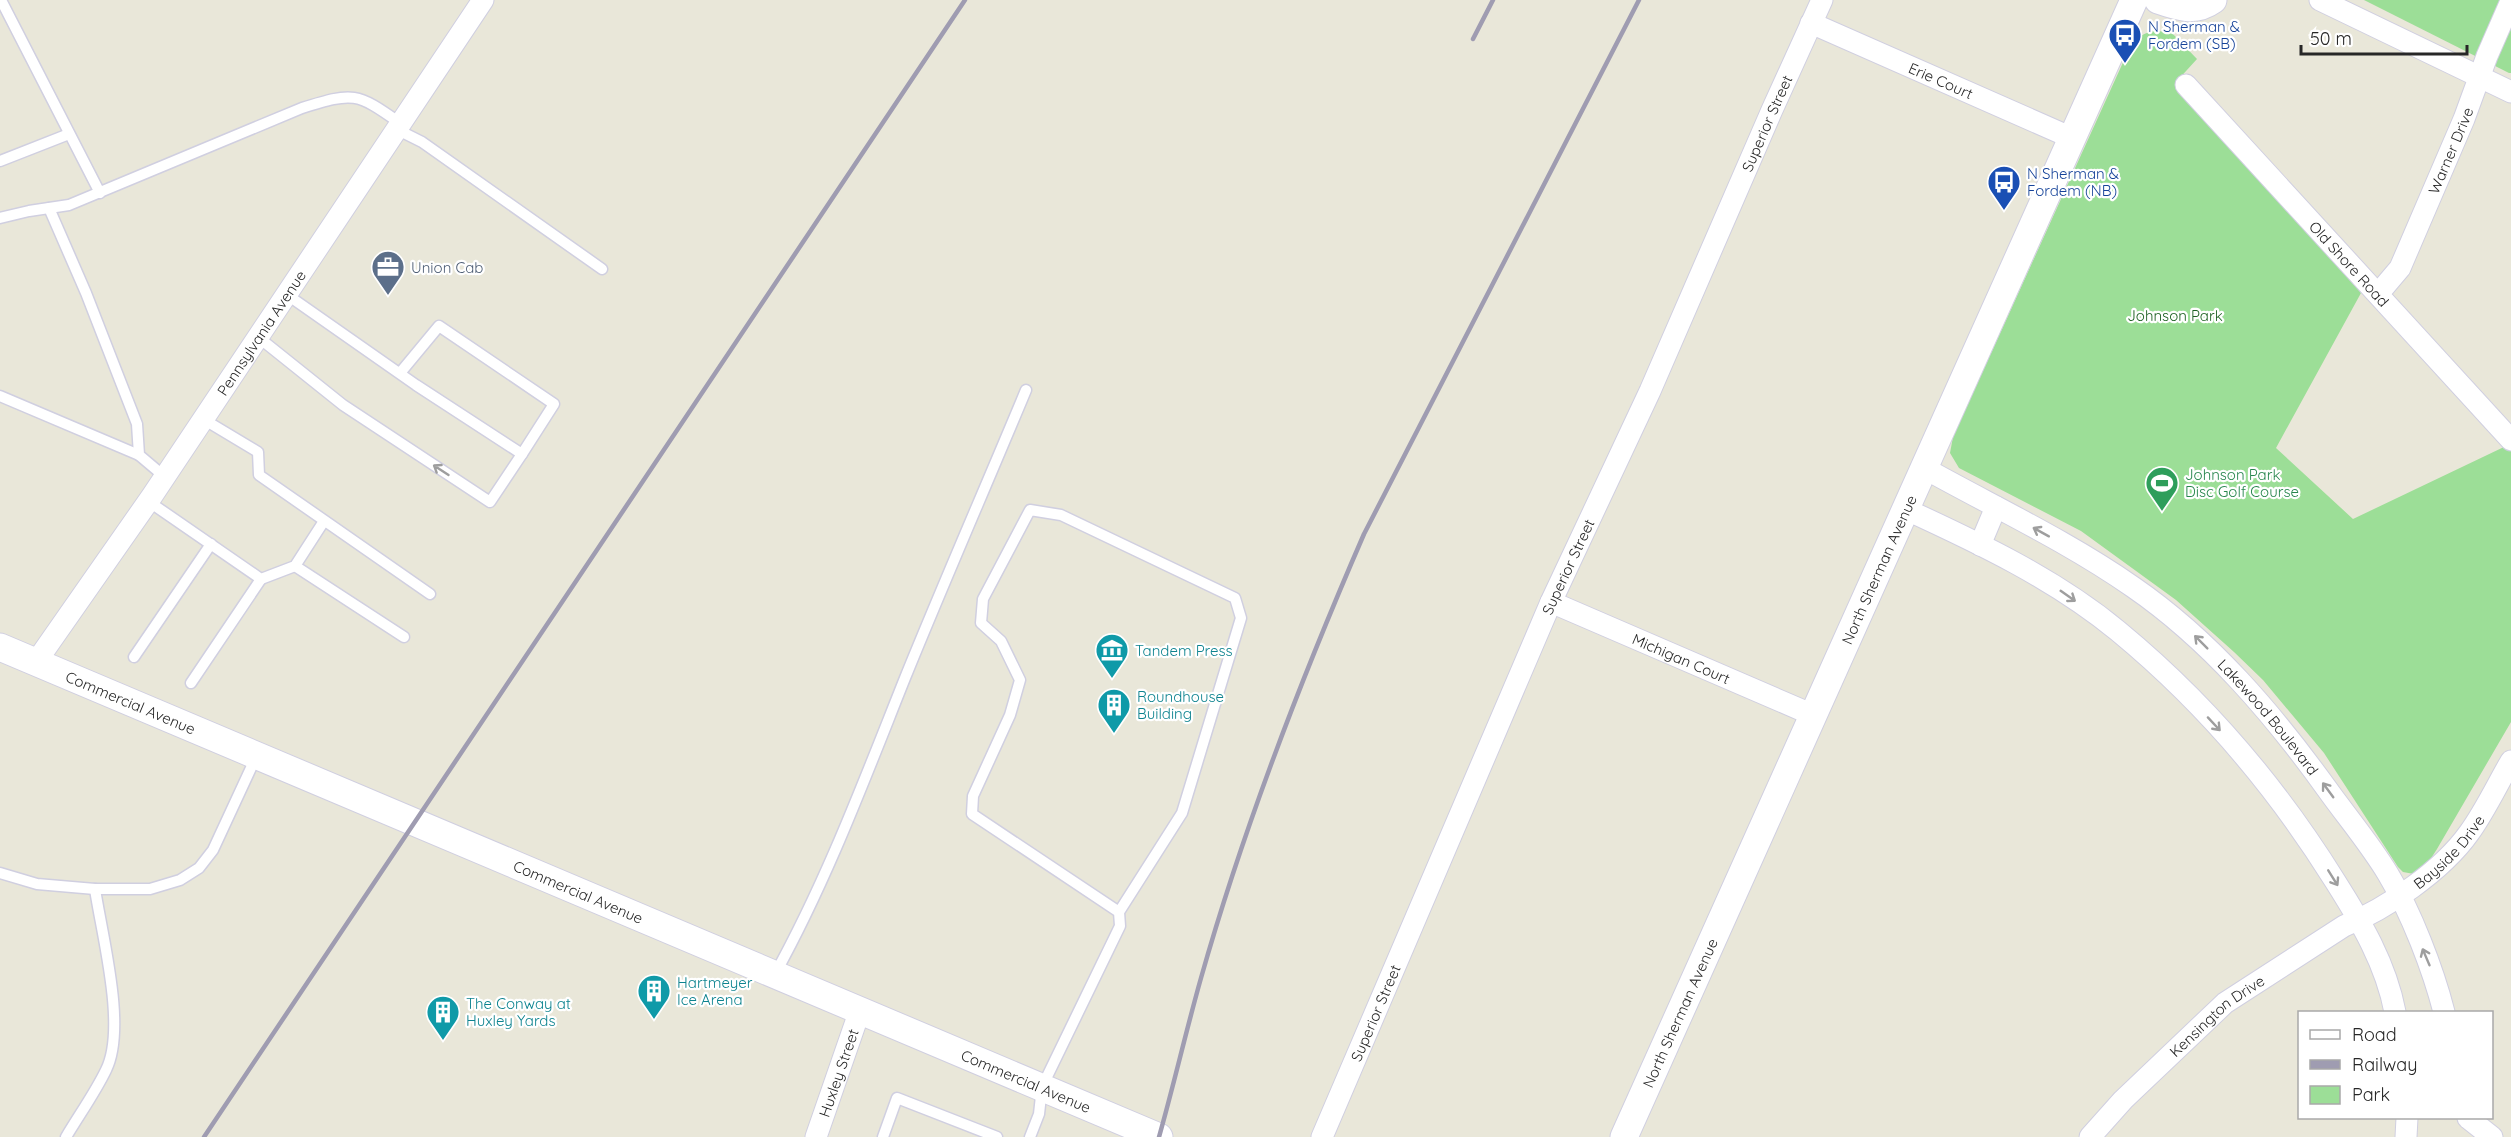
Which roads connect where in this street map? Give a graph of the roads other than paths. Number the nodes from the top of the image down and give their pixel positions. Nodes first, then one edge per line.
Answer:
1 (1, 0) edge
2 (483, 0) edge
3 (1822, 0) edge
4 (2134, 0) edge
5 (2158, 0) edge
6 (2213, 0) edge
7 (2320, 0) edge
8 (2511, 1) edge
9 (1811, 23) junction
10 (2479, 78) junction
11 (2186, 85) dead end
12 (2511, 92) edge
13 (398, 126) junction
14 (69, 134) junction
15 (2072, 138) junction
16 (0, 161) edge
17 (100, 194) junction
18 (49, 208) junction
19 (0, 218) edge
20 (602, 269) dead end
21 (286, 294) junction
22 (2378, 294) junction
23 (258, 337) junction
24 (400, 373) junction
25 (1026, 390) dead end
26 (0, 396) edge
27 (203, 419) junction
28 (2511, 440) edge
29 (522, 454) junction
30 (139, 455) junction
31 (1924, 468) junction
32 (165, 477) junction
33 (148, 501) junction
34 (1996, 507) junction
35 (1905, 509) junction
36 (324, 521) junction
37 (211, 544) junction
38 (1980, 545) junction
39 (295, 566) junction
40 (261, 579) junction
41 (430, 594) dead end
42 (1551, 602) junction
43 (404, 637) dead end
44 (0, 647) edge
45 (134, 657) dead end
46 (36, 662) junction
47 (191, 684) dead end
48 (1813, 715) junction
49 (257, 755) junction
50 (2511, 761) edge
51 (0, 873) edge
52 (95, 889) junction
53 (2400, 897) junction
54 (1119, 912) junction
55 (2361, 920) junction
56 (775, 974) junction
57 (860, 1010) junction
58 (2395, 1011) edge
59 (2444, 1011) edge
60 (1042, 1087) junction
61 (2407, 1119) edge
62 (2466, 1119) edge
63 (2467, 1119) edge
64 (66, 1137) edge
65 (816, 1137) edge
66 (883, 1137) edge
67 (997, 1137) edge
68 (1030, 1137) edge
69 (1159, 1137) edge
70 (1322, 1137) edge
71 (1624, 1137) edge
72 (2090, 1137) edge
73 (2406, 1137) edge
74 (2466, 1137) edge
75 (2492, 1137) edge

1 - 14 lane
2 - 13 street, Pennsylvania Avenue
3 - 9 street, Superior Street
4 - 15 street, North Sherman Avenue
5 - 6 street
7 - 10 street
8 - 10 street, Warner Drive
9 - 15 street, Erie Court
9 - 42 street, Superior Street
10 - 12 street
10 - 22 street, Warner Drive
11 - 22 street, Old Shore Road
13 - 17 lane
13 - 20 lane
13 - 21 street, Pennsylvania Avenue
14 - 16 lane
14 - 17 lane
15 - 31 street, North Sherman Avenue
17 - 18 lane
18 - 19 lane
18 - 30 lane
21 - 23 street, Pennsylvania Avenue
21 - 24 lane
22 - 28 street, Old Shore Road
23 - 27 street, Pennsylvania Avenue
29 -> 23 lane
24 - 29 lane
24 - 29 lane
25 - 56 lane
26 - 30 lane
27 - 32 street, Pennsylvania Avenue
27 - 36 lane
30 - 32 lane
31 - 34 street, Lakewood Boulevard
31 - 35 street, North Sherman Avenue
32 - 33 street, Pennsylvania Avenue
33 - 37 lane
33 - 46 street, Pennsylvania Avenue
34 - 38 street
53 -> 34 street, Lakewood Boulevard
35 - 38 street
35 - 48 street, North Sherman Avenue
36 - 39 lane
36 - 41 lane
37 - 40 lane
37 - 45 lane
38 -> 55 street
39 - 40 lane
39 - 43 lane
40 - 47 lane
42 - 48 street, Michigan Court
42 - 70 street, Superior Street
44 - 46 street, Commercial Avenue
46 - 49 street, Commercial Avenue
48 - 71 street, North Sherman Avenue
49 - 52 lane
49 - 56 street, Commercial Avenue
50 - 53 street, Bayside Drive
51 - 52 lane
52 - 64 lane
53 - 55 street, Bayside Drive
59 -> 53 street, Lakewood Boulevard
54 - 54 lane
54 - 60 lane
55 - 58 street
55 - 72 street, Kensington Drive
56 - 57 street, Commercial Avenue
57 - 60 street, Commercial Avenue
57 - 65 street, Huxley Street
60 - 68 lane
60 - 69 street, Commercial Avenue
61 - 73 street
62 - 74 street
63 - 75 street
66 - 67 lane

